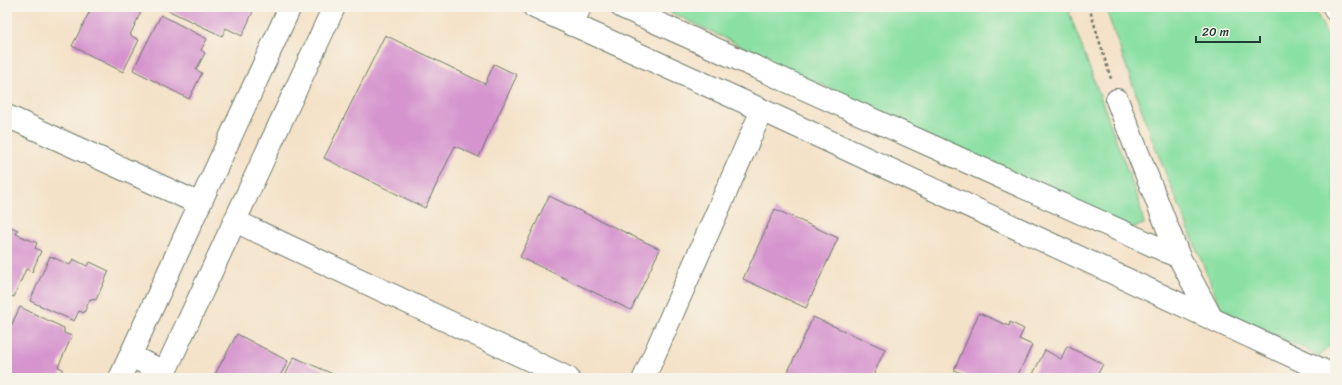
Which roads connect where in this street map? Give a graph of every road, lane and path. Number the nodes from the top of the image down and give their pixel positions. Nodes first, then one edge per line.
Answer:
1 (290, 7) edge
2 (334, 7) edge
3 (534, 7) edge
4 (622, 7) edge
5 (1089, 7) edge
6 (1334, 7) edge
7 (1335, 10) edge
8 (576, 16) edge
9 (1117, 100) joint
10 (762, 110) junction
11 (7, 116) edge
12 (200, 204) junction
13 (235, 221) junction
14 (1179, 257) junction
15 (1211, 317) junction
16 (130, 356) junction
17 (164, 375) edge
18 (1335, 376) edge
19 (120, 378) edge
20 (568, 378) edge
21 (644, 378) edge

1 - 12 street
2 - 13 street
3 - 8 street
4 - 14 street
5 - 9 path
6 - 7 street
8 - 10 street
9 - 14 street
10 - 15 street
10 - 21 street
11 - 12 street
12 - 16 street
13 - 17 street
13 - 20 street
14 - 15 street
15 - 18 street
16 - 17 street
16 - 19 street

